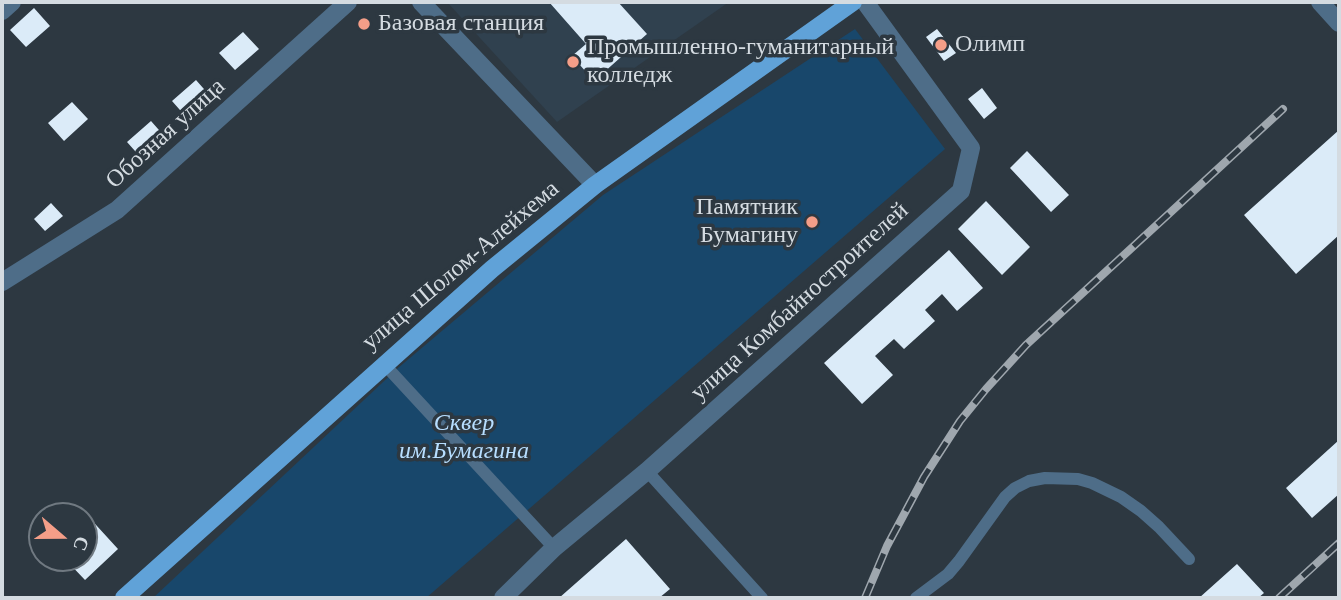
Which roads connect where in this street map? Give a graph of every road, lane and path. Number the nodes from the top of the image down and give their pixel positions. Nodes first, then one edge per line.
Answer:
1 (12, 2) edge
2 (348, 2) edge
3 (421, 2) edge
4 (853, 2) edge
5 (865, 2) edge
6 (1320, 2) edge
7 (2, 11) edge
8 (1339, 23) edge
9 (595, 185) junction
10 (2, 282) edge
11 (384, 364) junction
12 (647, 471) junction
13 (554, 548) junction
14 (1189, 559) dead end
15 (124, 598) edge
16 (503, 598) edge
17 (762, 598) edge
18 (916, 598) edge

1 - 7 street
2 - 10 street, Обозная улица
3 - 9 street
4 - 9 main road, улица Шолом-Алейхема
5 - 12 street, улица Комбайностроителей
6 - 8 street
9 - 11 main road, улица Шолом-Алейхема
11 - 13 lane
11 - 15 main road, улица Шолом-Алейхема
12 - 13 street, улица Комбайностроителей
12 - 17 lane
13 - 16 street, улица Комбайностроителей
14 - 18 lane

